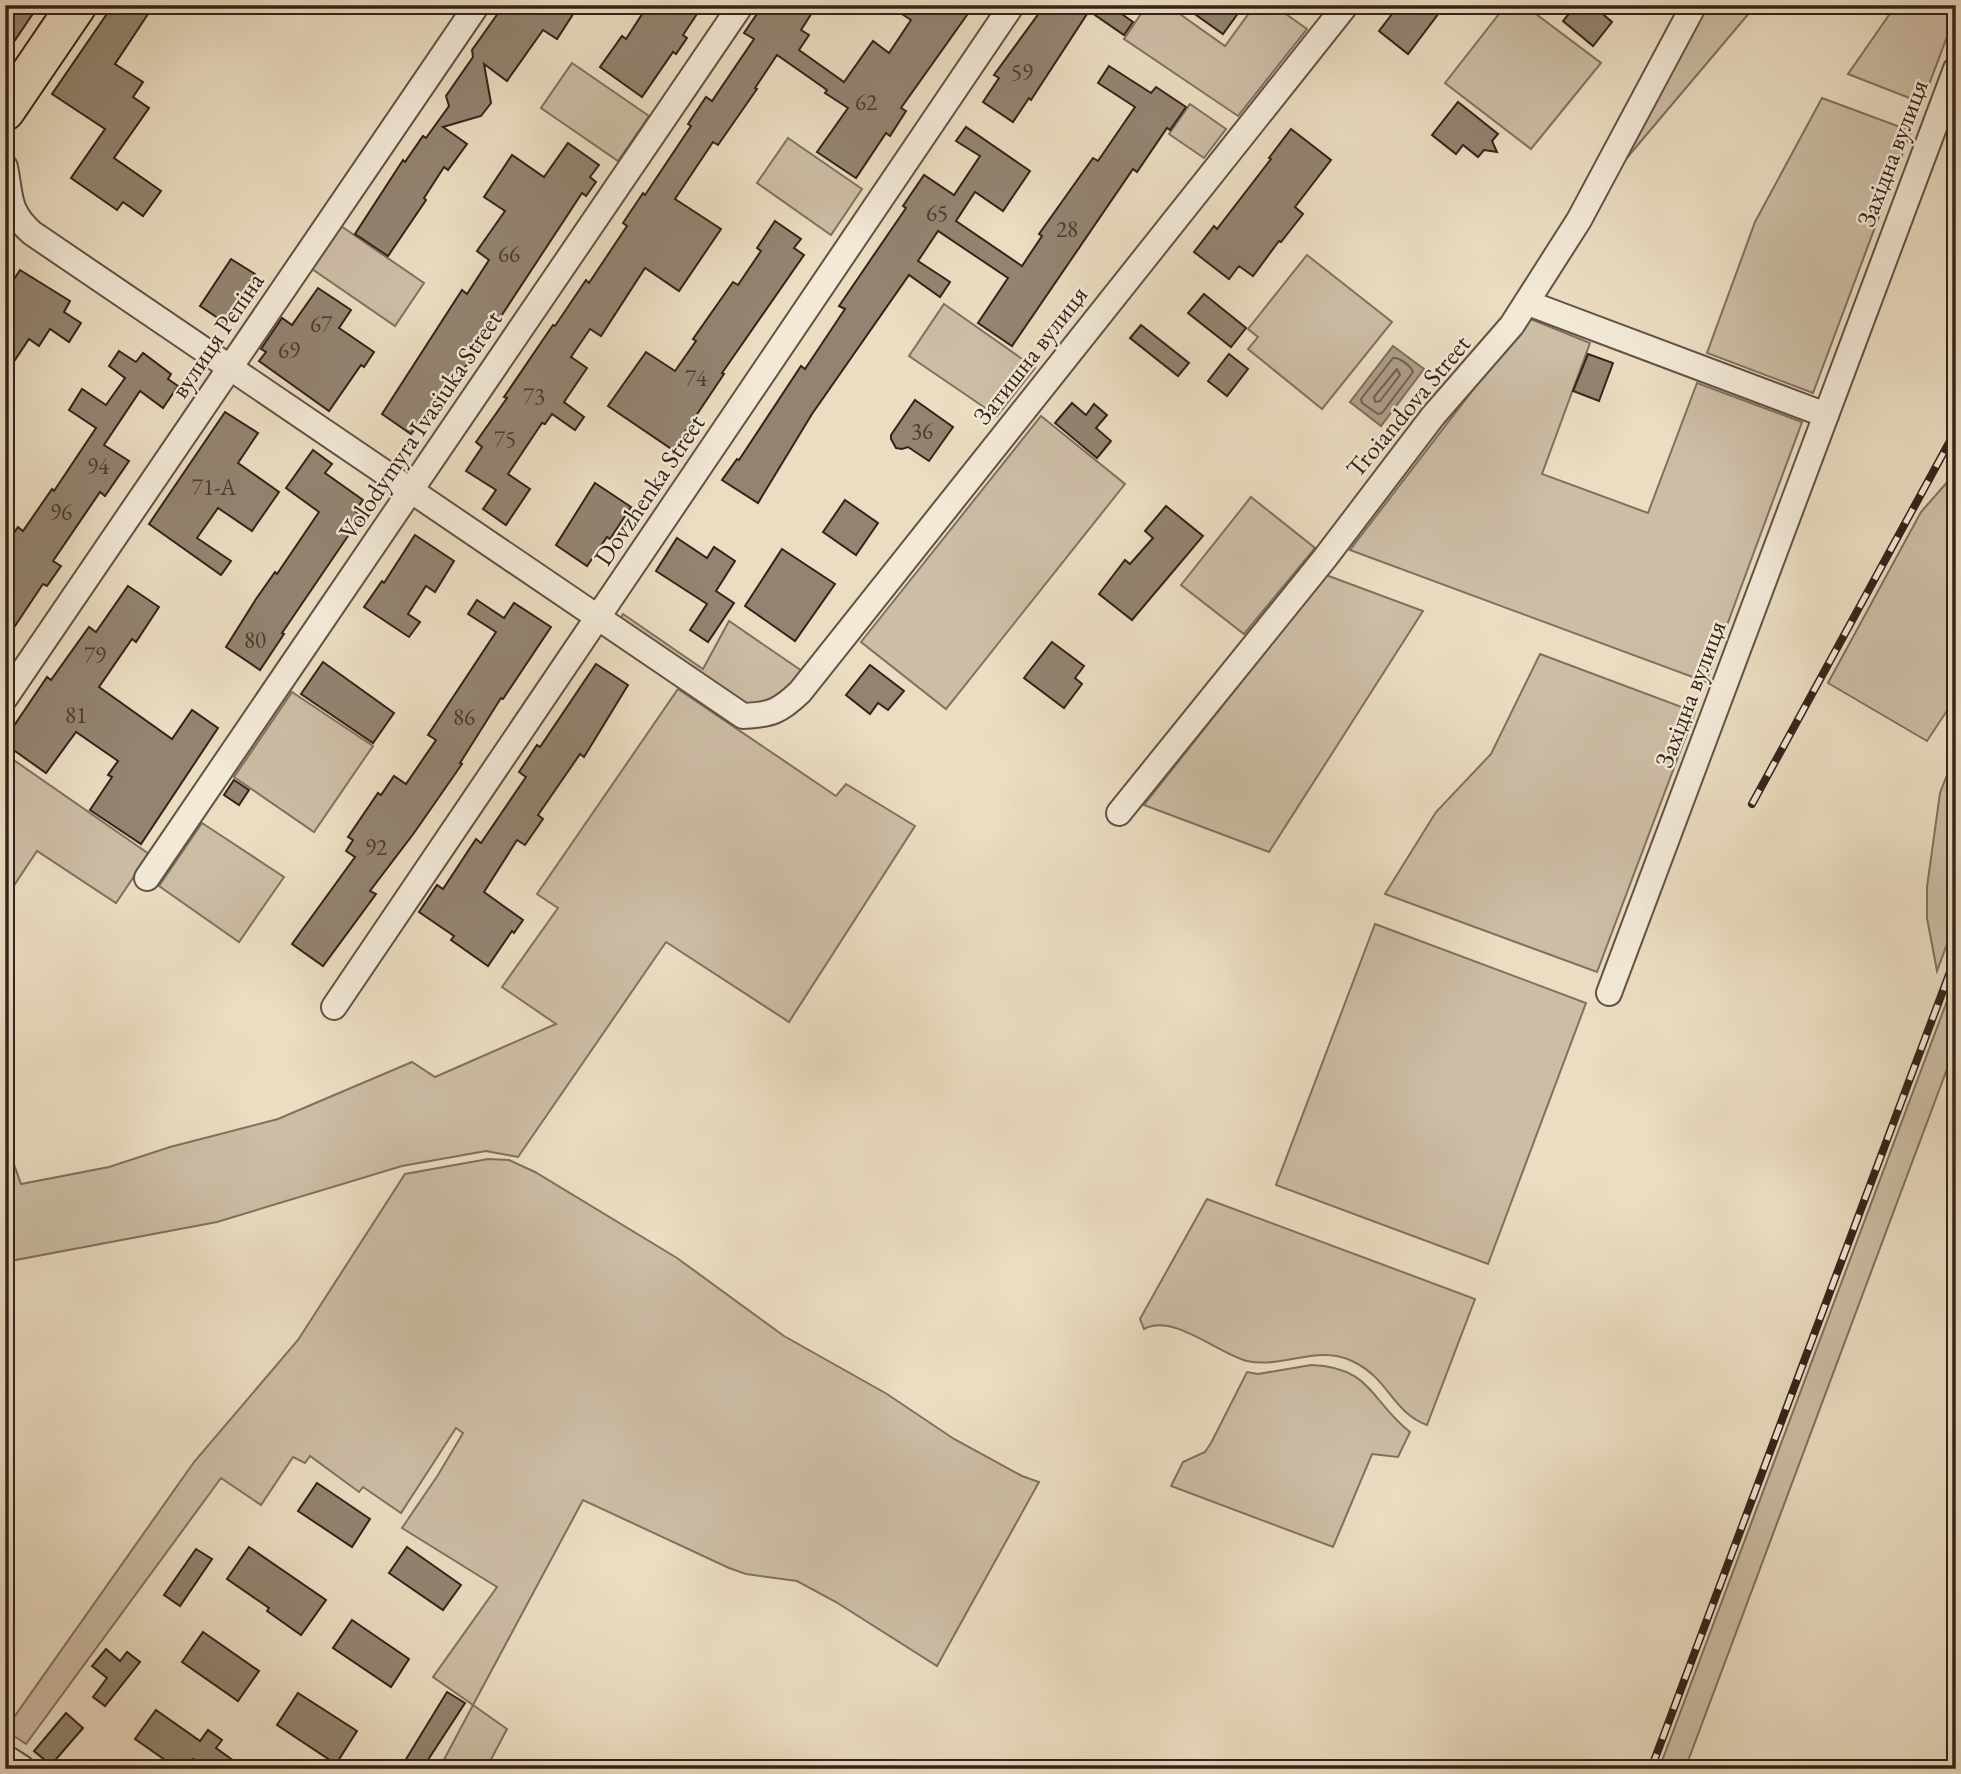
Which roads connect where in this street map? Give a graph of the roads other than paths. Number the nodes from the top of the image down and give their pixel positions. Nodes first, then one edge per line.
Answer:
1 (77, 5) edge
2 (477, 5) edge
3 (741, 5) edge
4 (1012, 5) edge
5 (1346, 5) edge
6 (1694, 5) edge
7 (1956, 69) edge
8 (5, 111) edge
9 (5, 167) edge
10 (1528, 303) junction
11 (230, 368) junction
12 (1826, 415) junction
13 (412, 491) junction
14 (599, 619) junction
15 (5, 698) edge
16 (1119, 813) dead end
17 (147, 878) dead end
18 (1609, 993) dead end
19 (334, 1007) dead end
20 (5, 1757) edge
21 (22, 1768) edge

1 - 8 highway
2 - 11 street, вулиця Рєпіна
3 - 13 street, Volodymyra Ivasiuka Street
4 - 14 street, Dovzhenka Street
5 - 14 street, Затишна вулиця
6 - 10 street, Troiandova Street
7 - 12 street, Західна вулиця
9 - 11 street
10 - 12 street
10 - 16 street, Troiandova Street
11 - 13 street
11 - 15 street, вулиця Рєпіна
12 - 18 street, Західна вулиця
13 - 14 street
13 - 17 street, Volodymyra Ivasiuka Street
14 - 19 street, Dovzhenka Street
20 - 21 street

